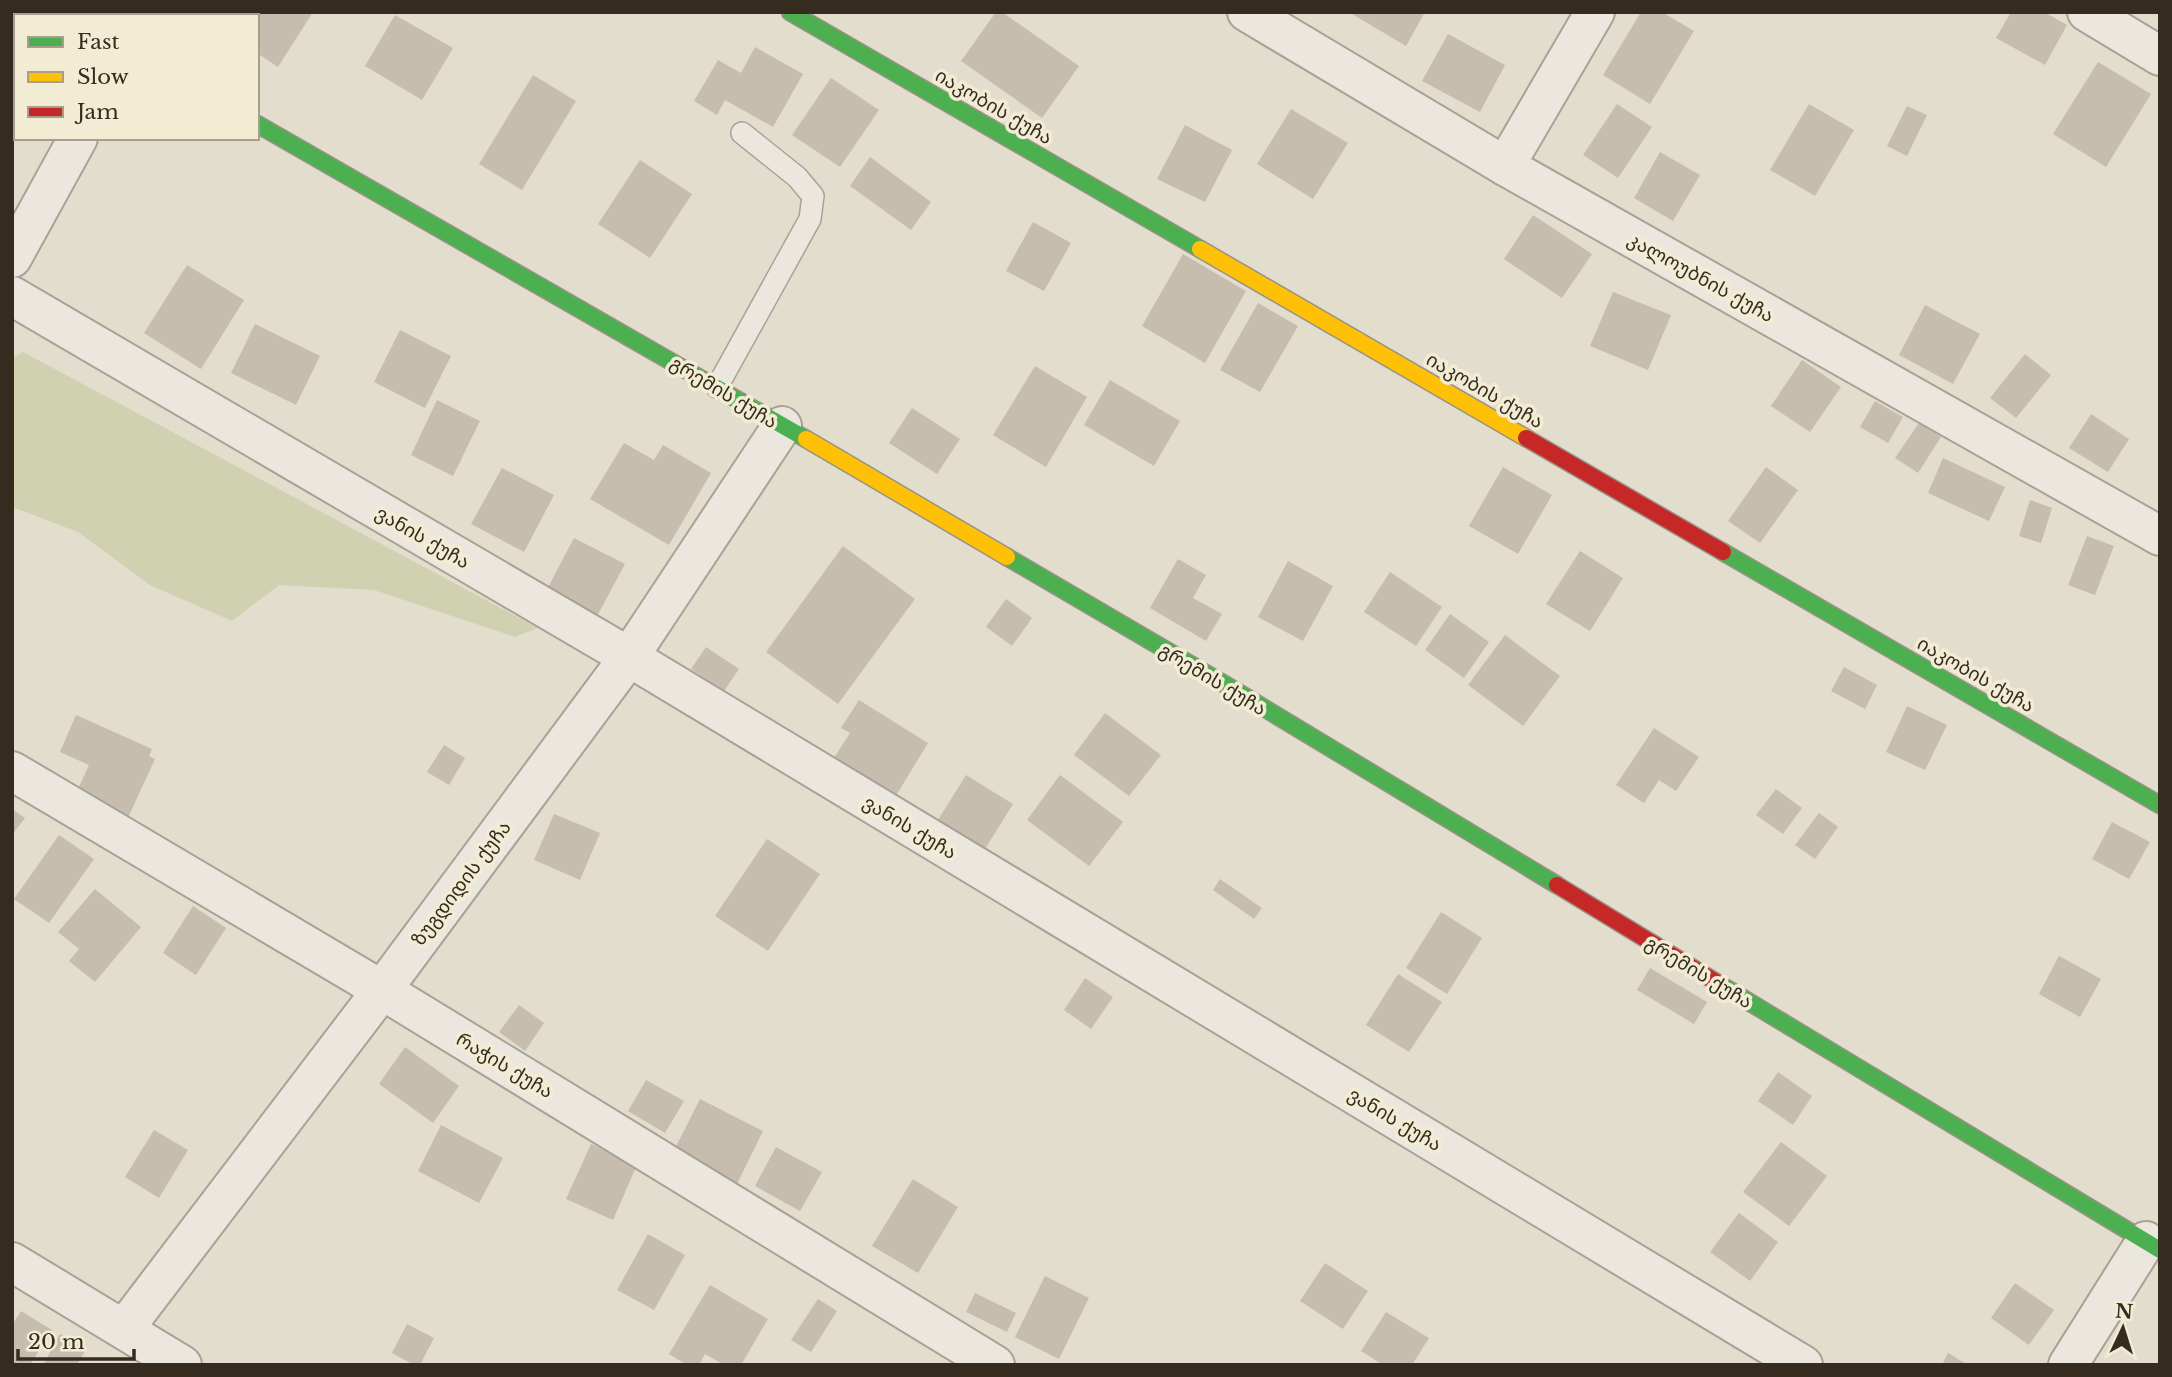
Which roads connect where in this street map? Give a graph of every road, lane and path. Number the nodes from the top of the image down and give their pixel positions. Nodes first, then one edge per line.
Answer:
1 (790, 12) edge
2 (1247, 12) edge
3 (1595, 12) edge
4 (2087, 12) edge
5 (2160, 56) edge
6 (259, 125) edge
7 (742, 133) dead end
8 (77, 140) edge
9 (1505, 166) junction
10 (12, 258) edge
11 (12, 296) edge
12 (717, 387) junction
13 (782, 426) junction
14 (2160, 536) edge
15 (629, 657) junction
16 (12, 771) edge
17 (2160, 805) edge
18 (382, 990) junction
19 (2153, 1245) edge
20 (12, 1262) edge
21 (124, 1329) junction
22 (182, 1365) edge
23 (995, 1365) edge
24 (1803, 1365) edge
25 (2068, 1365) edge

1 - 17 street, იაკობის ქუჩა
2 - 9 street, კალოუბნის ქუჩა
3 - 9 street
4 - 5 street
6 - 12 street, გრემის ქუჩა
7 - 12 lane
8 - 10 street
9 - 14 street, კალოუბნის ქუჩა
11 - 15 street, ვანის ქუჩა
12 - 13 street, გრემის ქუჩა
13 - 15 street, ზუგდიდის ქუჩა
13 - 19 street, გრემის ქუჩა
15 - 18 street, ზუგდიდის ქუჩა
15 - 24 street, ვანის ქუჩა
16 - 18 street, რაჭის ქუჩა
18 - 21 street, ზუგდიდის ქუჩა
18 - 23 street, რაჭის ქუჩა
19 - 25 street
20 - 21 street
21 - 22 street

